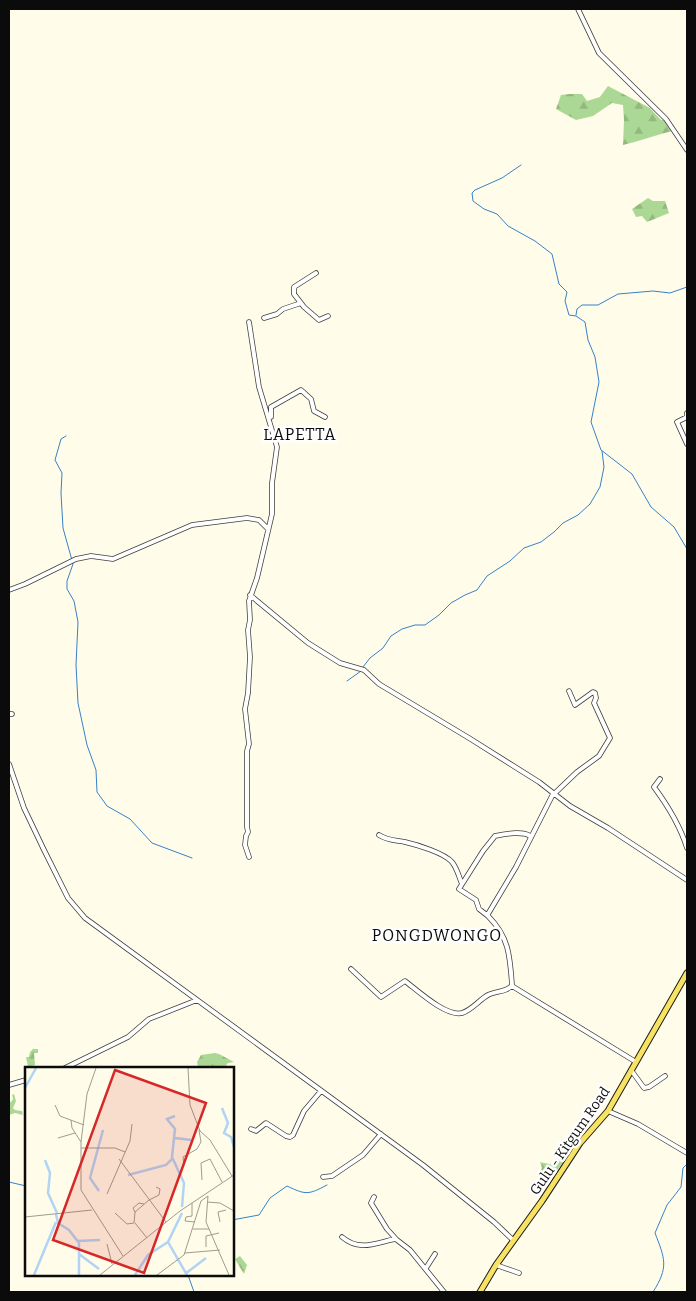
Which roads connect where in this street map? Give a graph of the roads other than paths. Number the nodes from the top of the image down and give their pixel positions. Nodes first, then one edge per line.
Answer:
1 (578, 9) edge
2 (687, 150) edge
3 (316, 273) dead end
4 (301, 303) junction
5 (328, 316) dead end
6 (264, 318) dead end
7 (249, 322) dead end
8 (687, 413) edge
9 (325, 417) dead end
10 (270, 422) junction
11 (687, 444) edge
12 (268, 529) junction
13 (9, 590) edge
14 (250, 595) junction
15 (569, 691) dead end
16 (9, 764) edge
17 (660, 778) dead end
18 (554, 794) junction
19 (682, 832) junction
20 (687, 834) edge
21 (379, 835) dead end
22 (530, 836) junction
23 (687, 848) edge
24 (249, 857) dead end
25 (687, 880) edge
26 (462, 884) junction
27 (488, 916) junction
28 (352, 969) dead end
29 (687, 973) edge
30 (512, 986) junction
31 (197, 1000) junction
32 (636, 1062) junction
33 (66, 1067) edge
34 (631, 1070) junction
35 (665, 1076) dead end
36 (25, 1080) edge
37 (9, 1085) edge
38 (321, 1091) junction
39 (608, 1111) junction
40 (251, 1129) dead end
41 (381, 1134) junction
42 (687, 1153) edge
43 (323, 1177) dead end
44 (374, 1196) dead end
45 (342, 1237) dead end
46 (395, 1238) junction
47 (513, 1240) junction
48 (435, 1254) dead end
49 (496, 1265) junction
50 (426, 1268) junction
51 (519, 1273) dead end
52 (444, 1292) edge
53 (480, 1292) edge

1 - 2 street
3 - 4 street
4 - 5 street
4 - 6 street
7 - 10 street
8 - 11 street
9 - 10 street
10 - 12 street
12 - 13 street
12 - 14 street
14 - 18 street
14 - 24 street
15 - 18 street
16 - 31 street
17 - 19 street
18 - 22 street
18 - 25 street
19 - 20 street
19 - 23 street
21 - 26 street
22 - 26 street
22 - 27 street
26 - 27 street
27 - 30 street
28 - 30 street
29 - 32 main road, Gulu - Kitgum Road
30 - 32 street
31 - 33 street
31 - 38 street
32 - 34 main road, Gulu - Kitgum Road
34 - 35 street
34 - 39 main road, Gulu - Kitgum Road
36 - 37 street
38 - 40 street
38 - 41 street
39 - 42 street
39 - 47 main road, Gulu - Kitgum Road
41 - 43 street
41 - 47 street
44 - 46 street
45 - 46 street
46 - 50 street
47 - 49 main road, Gulu - Kitgum Road
48 - 50 street
49 - 51 street
49 - 53 main road, Gulu - Kitgum Road
50 - 52 street

